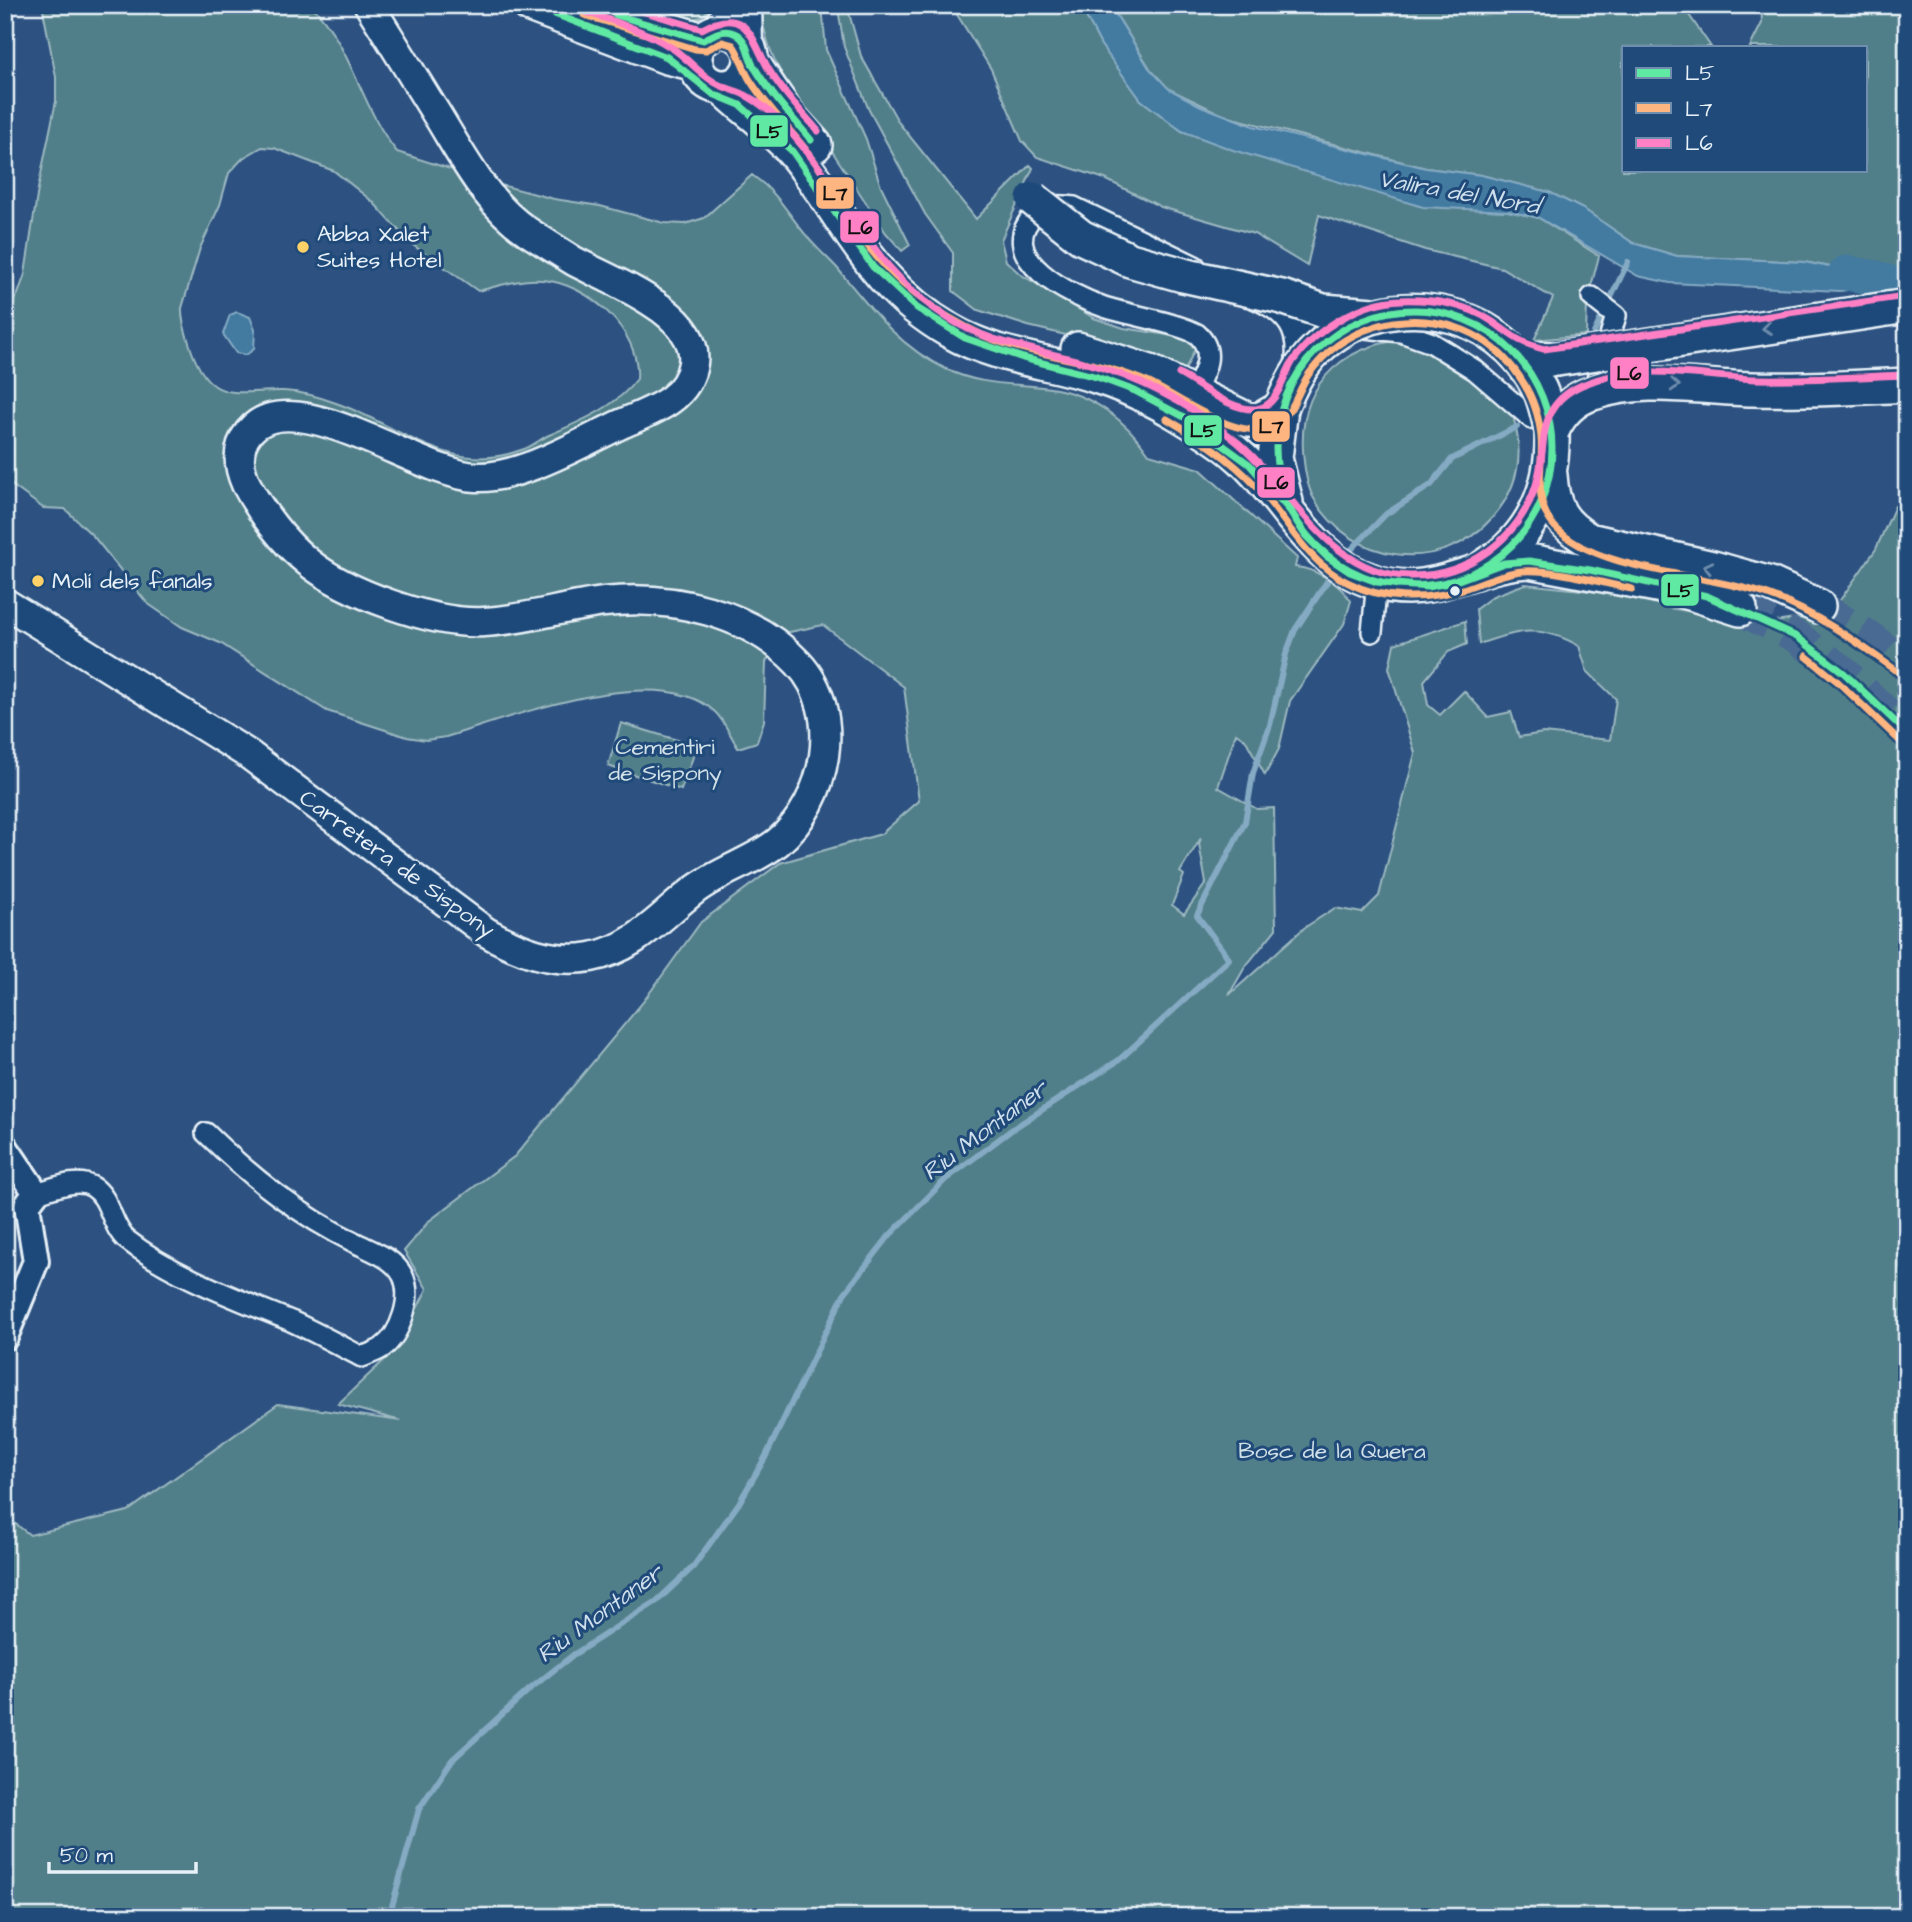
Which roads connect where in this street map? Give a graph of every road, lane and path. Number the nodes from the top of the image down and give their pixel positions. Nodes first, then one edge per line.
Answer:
1 (369, 5) edge
2 (530, 5) edge
3 (587, 5) edge
4 (747, 5) edge
5 (701, 40) edge
6 (750, 54) junction
7 (731, 96) junction
8 (1033, 199) dead end
9 (1255, 291) junction
10 (1591, 297) dead end
11 (1907, 306) edge
12 (1376, 315) junction
13 (1515, 354) junction
14 (1302, 367) junction
15 (1907, 385) edge
16 (1194, 393) junction
17 (1281, 408) junction
18 (1217, 422) junction
19 (1552, 431) junction
20 (1550, 475) junction
21 (1290, 511) junction
22 (1476, 572) junction
23 (1377, 582) junction
24 (5, 603) edge
25 (1818, 607) tunnel mouth
26 (1740, 609) tunnel mouth
27 (1372, 632) dead end
28 (206, 1133) dead end
29 (5, 1147) edge
30 (36, 1193) junction
31 (7, 1329) edge

1 - 24 main road, Carretera de Sispony
2 - 5 highway
3 - 5 highway
4 - 6 main road
5 - 6 highway
5 - 7 highway
6 - 7 highway
6 - 16 highway
7 - 18 highway
8 - 9 highway, bridge
9 - 12 highway, bridge
9 - 14 highway, bridge
10 - 16 street
11 -> 13 highway, bridge
12 - 13 highway, bridge
12 - 14 highway, bridge
13 - 19 highway, bridge
14 - 17 highway, bridge
19 -> 15 highway, bridge
16 - 18 highway
17 - 18 highway
17 - 21 highway
18 - 21 highway
19 - 20 highway
20 - 22 highway
25 -> 20 highway
21 - 23 highway
22 - 23 highway
22 - 26 highway
23 - 27 street
28 - 30 street
29 - 30 street
30 - 31 street

